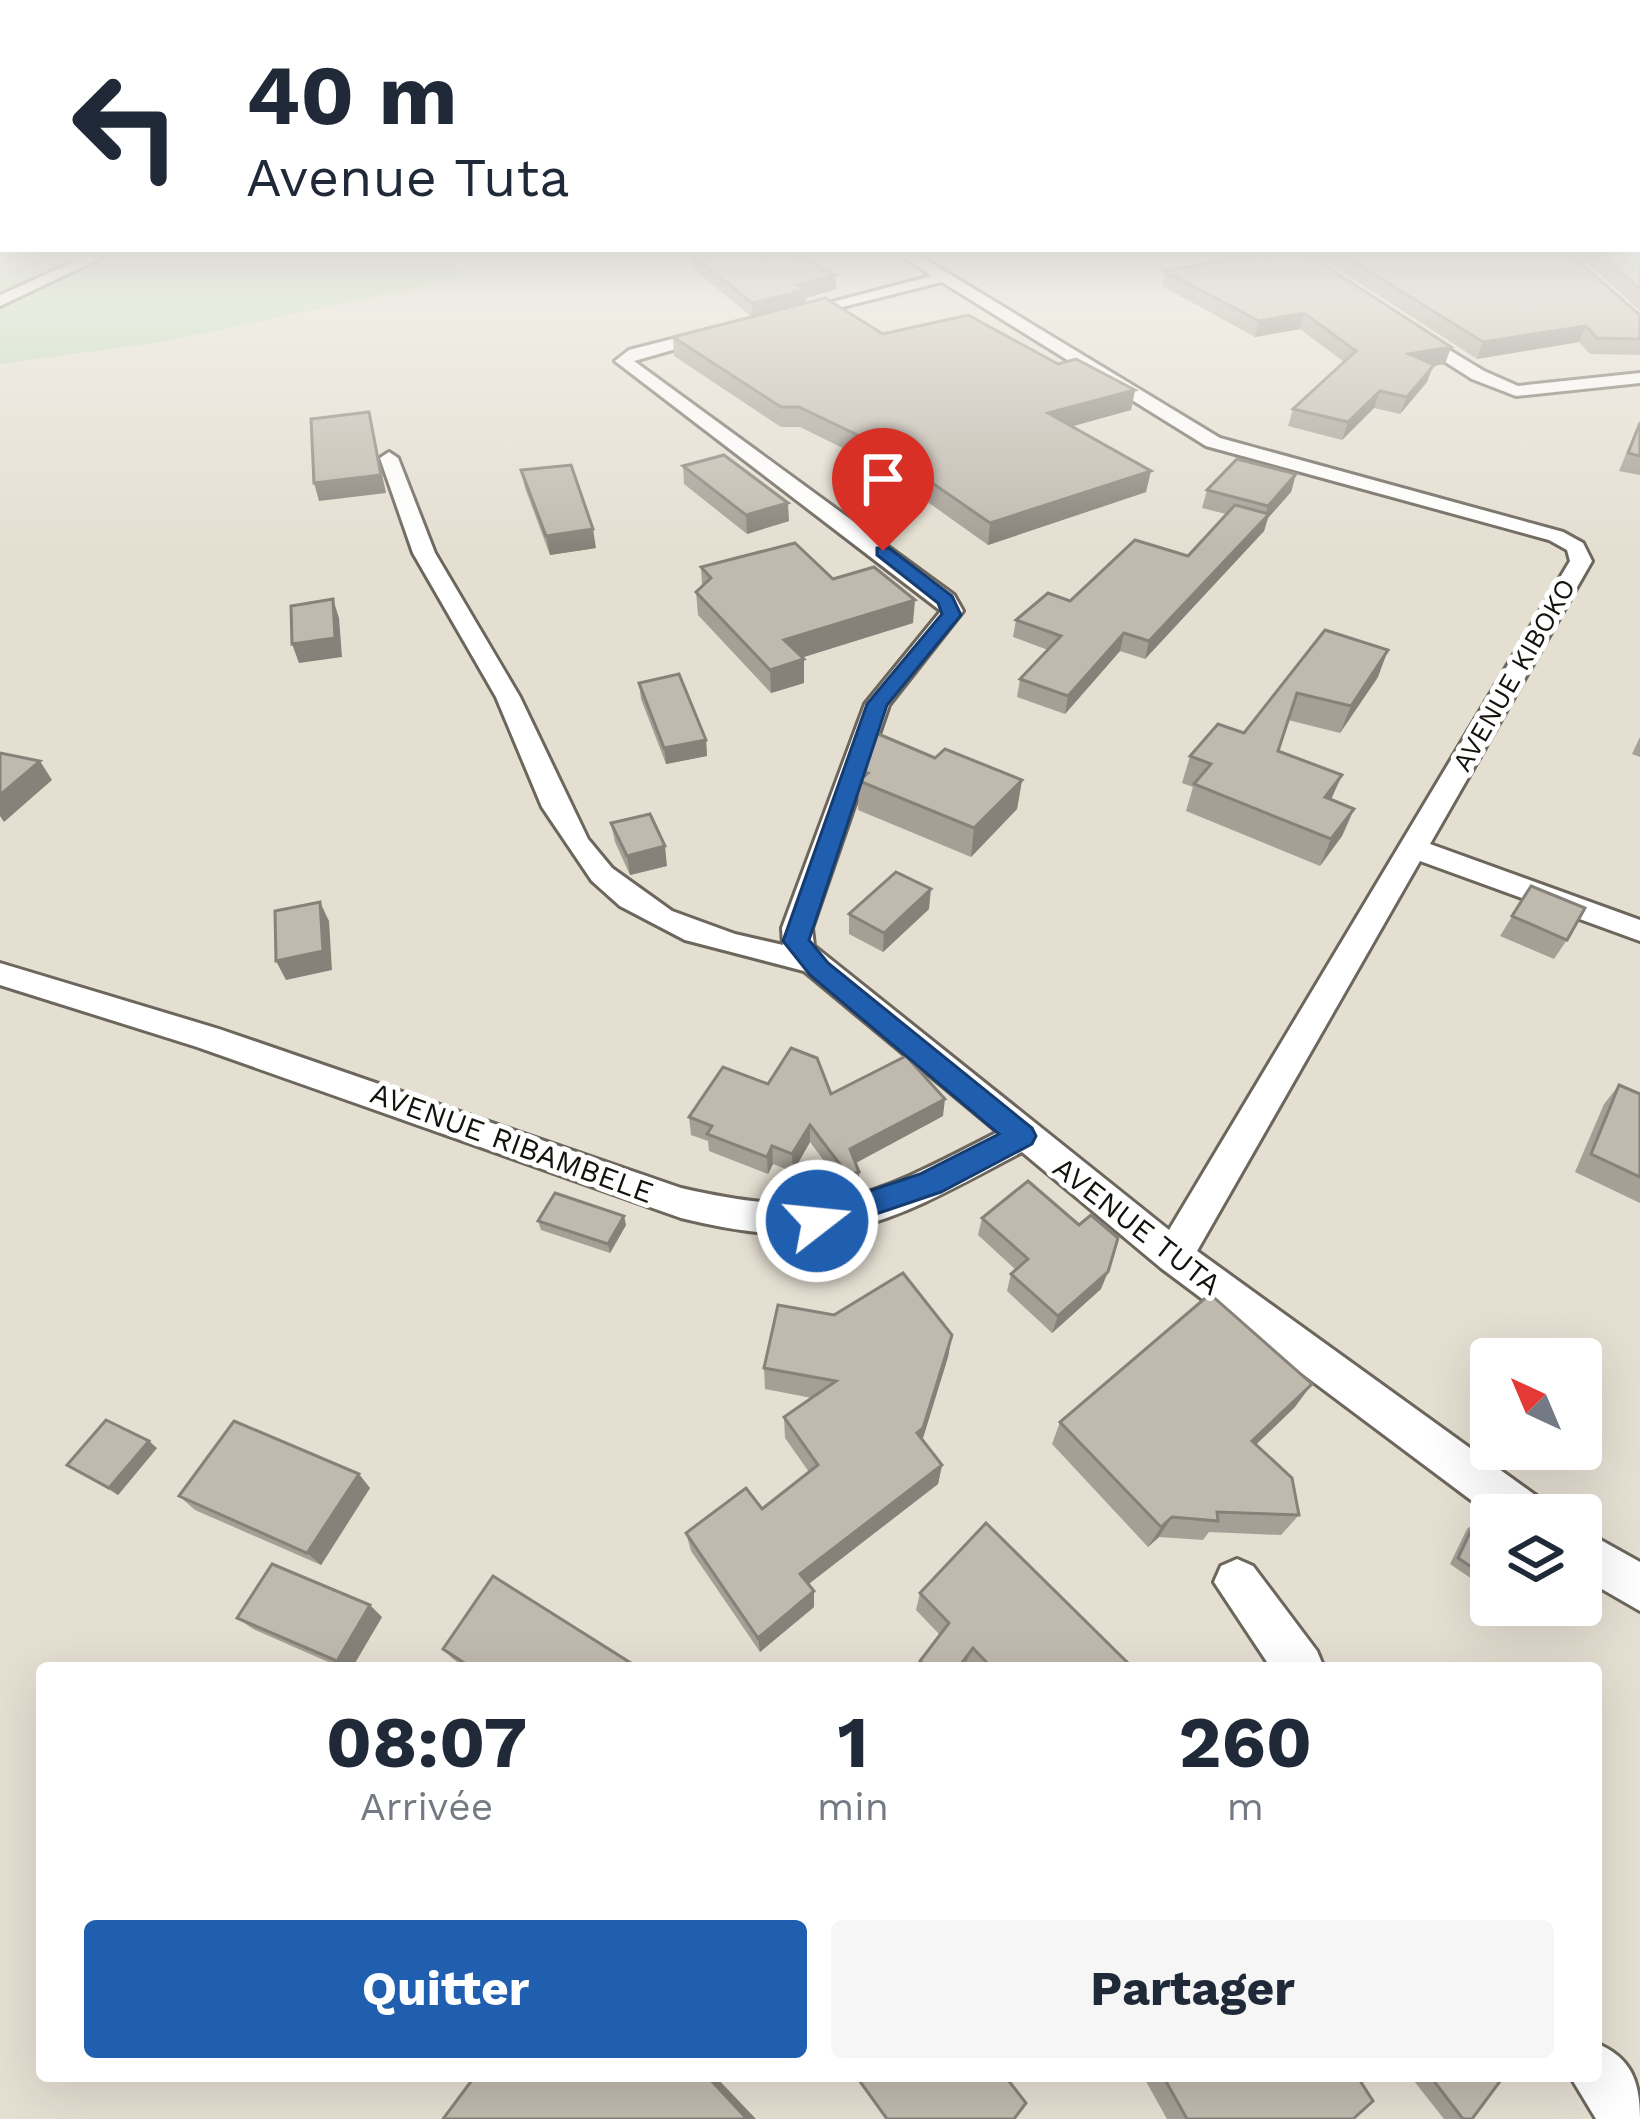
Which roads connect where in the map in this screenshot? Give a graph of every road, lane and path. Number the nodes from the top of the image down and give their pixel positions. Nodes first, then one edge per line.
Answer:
1 (640, 351) edge
2 (1064, 351) edge
3 (1440, 351) edge
4 (1640, 378) edge
5 (388, 458) dead end
6 (1413, 848) junction
7 (1640, 931) edge
8 (811, 961) junction
9 (0, 974) edge
10 (1022, 1136) junction
11 (1174, 1256) junction
12 (1498, 1494) edge
13 (1602, 1564) edge
14 (1237, 1582) dead end
15 (1640, 1588) edge
16 (1296, 1662) edge
17 (1602, 2079) edge
18 (1631, 2119) edge

1 - 8 street
2 - 6 street, AVENUE KIBOKO
3 - 4 street
5 - 8 street
6 - 7 street
6 - 11 street, AVENUE KIBOKO
8 - 10 street, AVENUE TUTA
9 - 10 street, AVENUE RIBAMBELE
10 - 11 street, AVENUE TUTA
11 - 12 street, AVENUE TUTA
13 - 15 street
14 - 16 street
17 - 18 street

